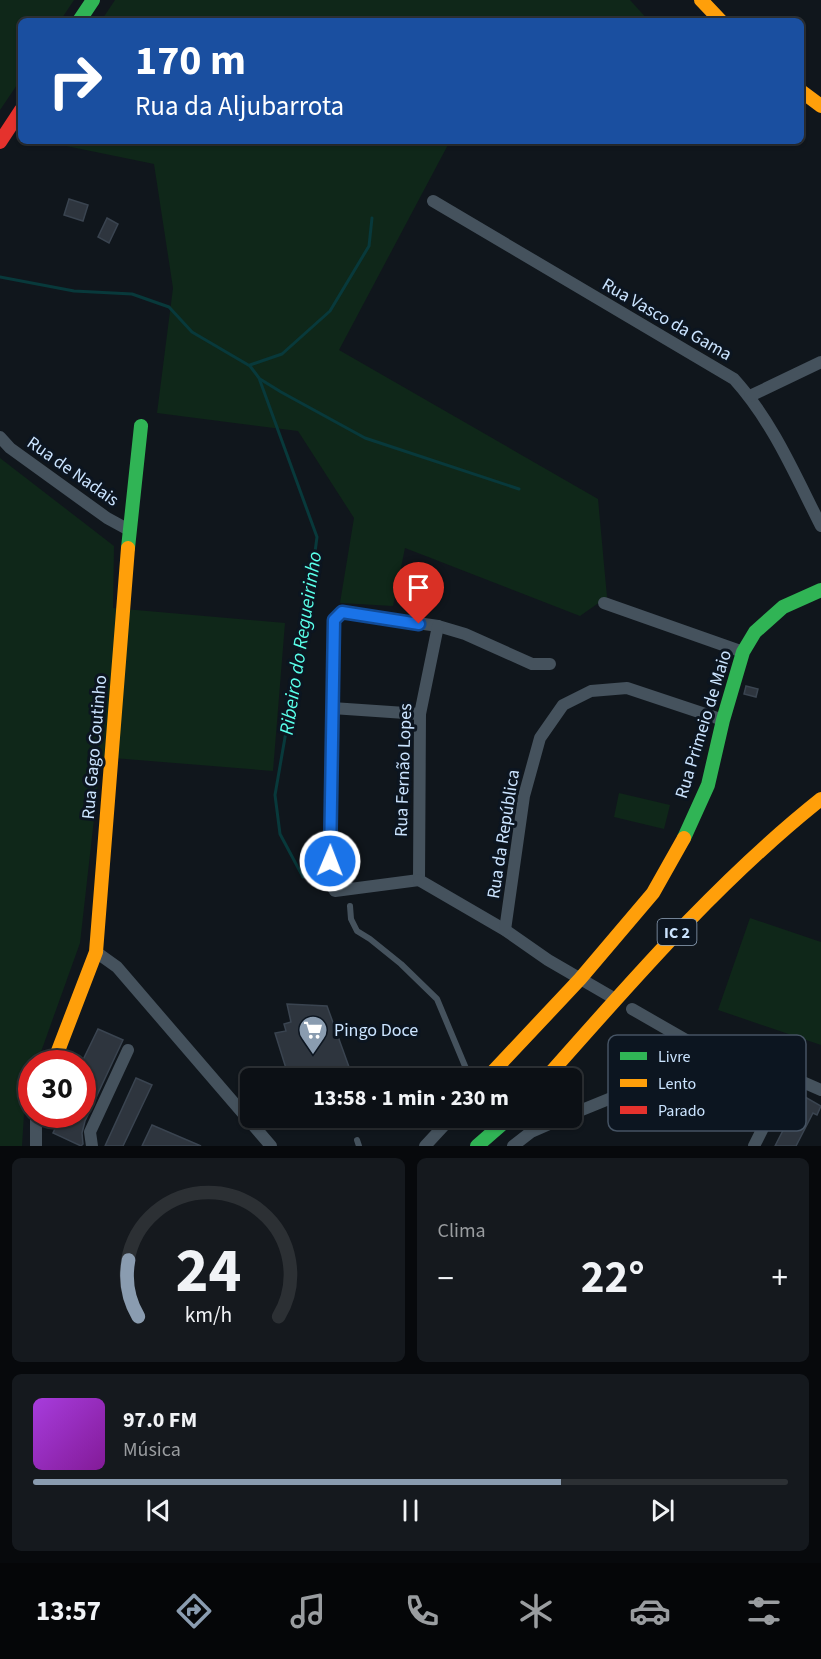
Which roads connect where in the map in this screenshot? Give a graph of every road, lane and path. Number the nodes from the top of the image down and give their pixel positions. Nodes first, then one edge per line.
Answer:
1 (93, 0) edge
2 (689, 0) edge
3 (701, 0) edge
4 (81, 18) edge
5 (704, 18) edge
6 (718, 18) edge
7 (804, 93) edge
8 (804, 101) edge
9 (821, 106) edge
10 (821, 114) edge
11 (18, 115) edge
12 (0, 142) edge
13 (434, 201) dead end
14 (821, 362) edge
15 (750, 396) junction
16 (141, 426) dead end
17 (0, 437) edge
18 (821, 526) edge
19 (129, 530) junction
20 (821, 590) edge
21 (604, 603) dead end
22 (438, 626) junction
23 (743, 652) junction
24 (550, 664) dead end
25 (332, 708) junction
26 (420, 714) junction
27 (723, 720) junction
28 (821, 799) edge
29 (821, 807) edge
30 (419, 880) junction
31 (350, 906) dead end
32 (506, 930) junction
33 (96, 952) junction
34 (580, 979) junction
35 (610, 996) dead end
36 (632, 1009) dead end
37 (677, 1035) edge
38 (58, 1050) edge
39 (128, 1050) dead end
40 (466, 1068) edge
41 (496, 1068) edge
42 (555, 1068) edge
43 (565, 1068) edge
44 (806, 1083) edge
45 (821, 1090) edge
46 (608, 1099) edge
47 (582, 1110) edge
48 (36, 1128) edge
49 (442, 1128) edge
50 (498, 1128) edge
51 (509, 1128) edge
52 (540, 1128) edge
53 (762, 1131) edge
54 (36, 1146) edge
55 (92, 1146) edge
56 (271, 1146) edge
57 (425, 1146) edge
58 (477, 1146) edge
59 (490, 1146) edge
60 (513, 1146) edge
61 (754, 1146) edge

1 - 4 main road
2 - 5 main road
3 - 6 main road
7 - 9 main road
8 - 10 main road
11 - 12 main road
13 - 15 street, Rua Vasco da Gama
14 - 15 street
15 - 18 street, Rua Vasco da Gama
16 - 19 main road, Rua Gago Coutinho
17 - 19 street, Rua de Nadais
19 - 33 main road, Rua Gago Coutinho
20 - 23 main road, Rua Primeio de Maio
21 - 23 street
22 - 24 street
22 - 25 street
22 - 26 street, Rua Fernão Lopes
23 - 27 main road, Rua Primeio de Maio
25 - 26 street
25 - 30 street
26 - 30 street, Rua Fernão Lopes
27 - 32 street, Rua da República
27 - 34 main road, Rua Primeio de Maio
28 - 42 main road, IC 2
29 - 43 main road, IC 2
30 - 32 street
31 - 40 lane
32 - 34 street
33 - 38 main road, Rua Gago Coutinho
33 - 56 street
34 - 35 street
34 - 41 main road, Rua Primeio de Maio
36 - 37 street
39 - 55 street
44 - 45 street
46 - 47 street
48 - 54 street
49 - 57 street
50 - 58 main road
51 - 59 main road
52 - 60 street
53 - 61 street

